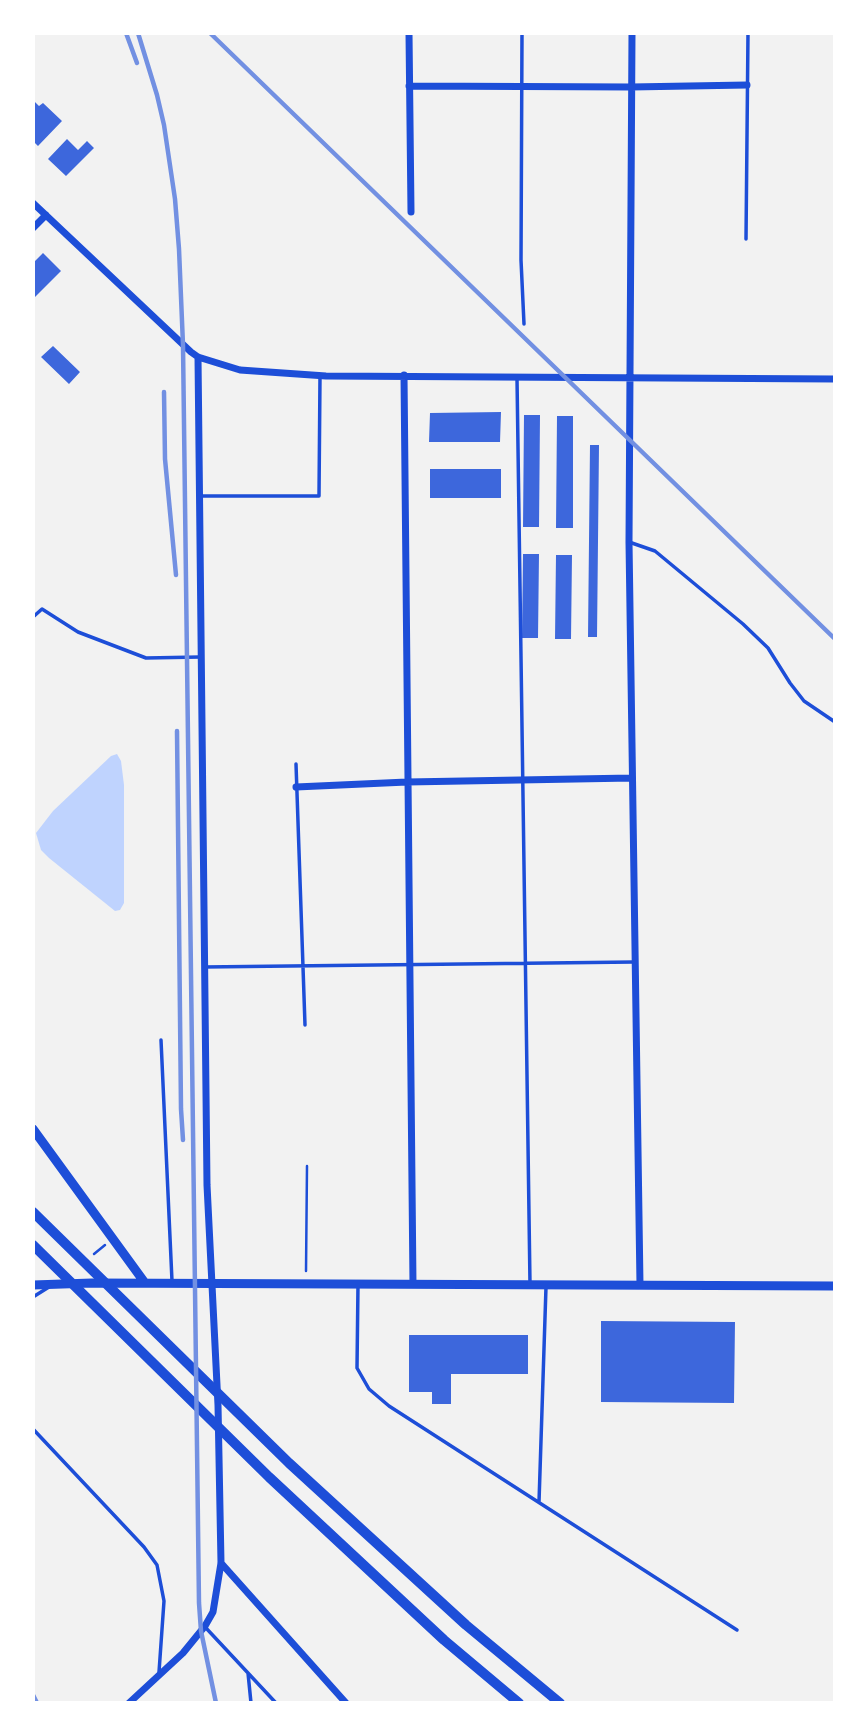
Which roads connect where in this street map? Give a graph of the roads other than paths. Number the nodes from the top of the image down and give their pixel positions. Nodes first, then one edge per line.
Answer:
1 (409, 33) edge
2 (522, 33) edge
3 (632, 33) edge
4 (748, 33) edge
5 (747, 85) junction
6 (409, 86) junction
7 (522, 87) junction
8 (631, 87) junction
9 (33, 202) edge
10 (411, 212) dead end
11 (46, 215) junction
12 (33, 229) edge
13 (746, 239) dead end
14 (524, 324) dead end
15 (198, 357) junction
16 (320, 376) junction
17 (404, 376) junction
18 (517, 376) junction
19 (630, 378) junction
20 (835, 379) edge
21 (198, 496) junction
22 (629, 542) junction
23 (33, 617) edge
24 (200, 657) junction
25 (835, 722) edge
26 (296, 764) dead end
27 (632, 778) junction
28 (522, 780) junction
29 (407, 782) junction
30 (296, 788) junction
31 (636, 962) junction
32 (409, 964) junction
33 (526, 964) junction
34 (303, 966) junction
35 (204, 967) junction
36 (305, 1025) dead end
37 (162, 1040) dead end
38 (33, 1129) edge
39 (33, 1212) edge
40 (33, 1245) edge
41 (145, 1283) junction
42 (172, 1283) junction
43 (212, 1283) junction
44 (54, 1284) junction
45 (358, 1284) junction
46 (413, 1284) junction
47 (33, 1285) edge
48 (530, 1285) junction
49 (546, 1285) junction
50 (640, 1285) junction
51 (835, 1286) edge
52 (33, 1297) edge
53 (33, 1429) edge
54 (539, 1502) junction
55 (221, 1563) junction
56 (205, 1626) junction
57 (737, 1630) dead end
58 (248, 1673) junction
59 (158, 1676) junction
60 (130, 1703) edge
61 (251, 1703) edge
62 (276, 1703) edge
63 (346, 1703) edge
64 (519, 1703) edge
65 (559, 1703) edge

1 - 6 street
2 - 7 lane
3 - 8 street
4 - 5 lane
5 - 8 street
5 - 13 lane
6 - 7 street
6 - 10 street
7 - 8 street
7 - 14 lane
8 - 19 street
9 - 11 street
11 - 12 street
11 - 15 street
15 - 16 street
15 - 21 street
16 - 17 street
16 - 21 lane
17 - 18 street
17 - 29 street
18 - 19 street
18 - 28 lane
19 - 20 street
19 - 22 street
21 - 24 street
22 - 25 lane
22 - 27 street
23 - 24 lane
24 - 35 street
26 - 30 lane
27 - 28 street
27 - 31 street
28 - 29 street
28 - 33 lane
29 - 30 street
29 - 32 street
30 - 34 lane
31 - 33 lane
31 - 50 street
32 - 33 lane
32 - 34 lane
32 - 46 street
33 - 48 lane
34 - 35 lane
34 - 36 lane
35 - 43 street
37 - 42 lane
38 - 41 street
39 - 65 highway
40 - 64 highway
41 - 42 street
41 - 44 street
42 - 43 street
43 - 45 street
43 - 55 street
44 - 47 street
44 - 52 lane
45 - 46 street
45 - 54 lane
46 - 48 street
48 - 49 street
49 - 50 street
49 - 54 lane
50 - 51 street
53 - 59 lane
54 - 57 lane
55 - 56 street
55 - 63 street
56 - 58 lane
56 - 59 street
58 - 61 lane
58 - 62 lane
59 - 60 street

